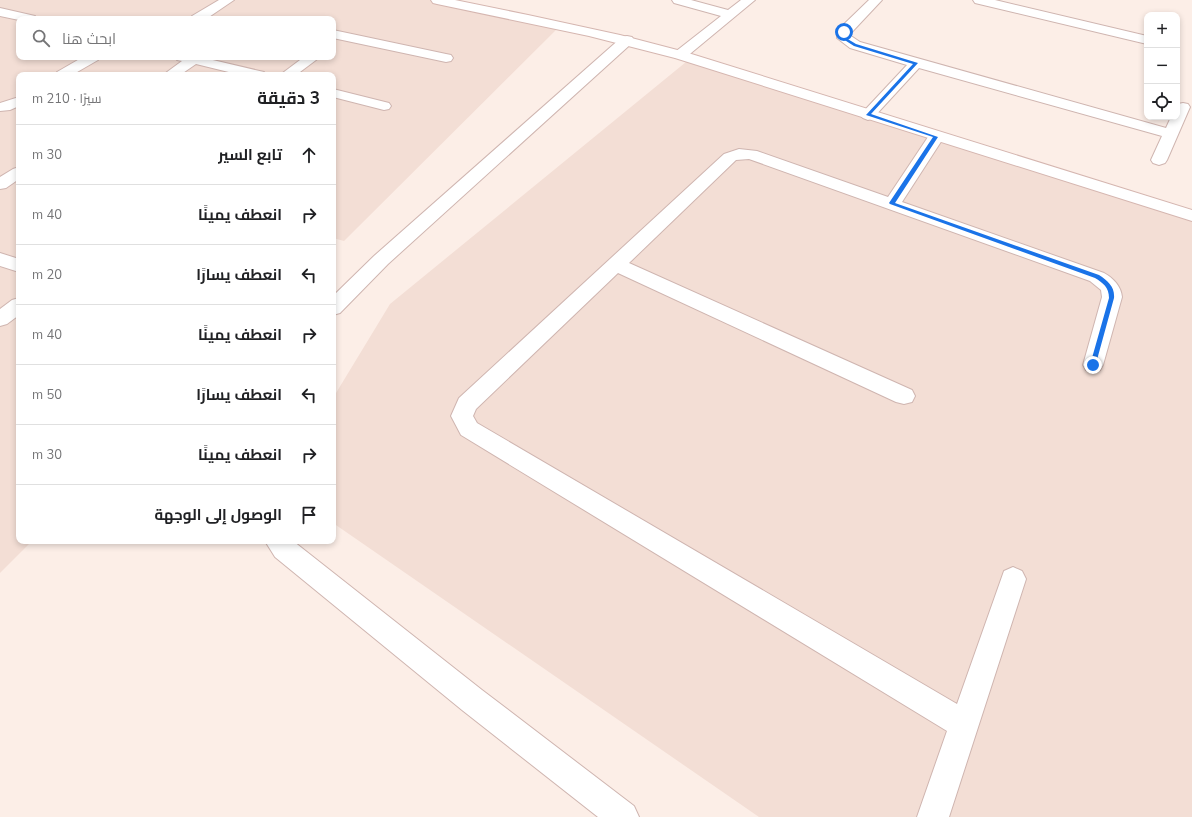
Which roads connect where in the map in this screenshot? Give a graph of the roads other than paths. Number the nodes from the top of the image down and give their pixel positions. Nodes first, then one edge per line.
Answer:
1 (228, 0) edge
2 (437, 0) edge
3 (678, 0) edge
4 (749, 0) edge
5 (876, 0) edge
6 (979, 0) edge
7 (0, 12) edge
8 (730, 15) junction
9 (17, 16) edge
10 (202, 16) edge
11 (336, 38) edge
12 (1144, 39) edge
13 (627, 40) junction
14 (680, 55) junction
15 (446, 58) dead end
16 (88, 60) edge
17 (187, 60) edge
18 (192, 60) edge
19 (309, 60) edge
20 (916, 63) junction
21 (67, 72) edge
22 (173, 72) edge
23 (246, 72) edge
24 (291, 72) edge
25 (336, 94) edge
26 (16, 102) edge
27 (384, 106) dead end
28 (0, 107) edge
29 (1183, 108) dead end
30 (868, 115) junction
31 (1171, 134) junction
32 (936, 137) junction
33 (1159, 160) dead end
34 (16, 174) edge
35 (0, 184) edge
36 (892, 203) junction
37 (1192, 216) edge
38 (0, 259) edge
39 (616, 264) junction
40 (16, 265) edge
41 (336, 305) edge
42 (16, 306) edge
43 (0, 319) edge
44 (1093, 365) dead end
45 (904, 396) dead end
46 (280, 544) edge
47 (1013, 579) dead end
48 (965, 725) junction
49 (623, 817) edge
50 (933, 817) edge

1 - 10 street
2 - 13 street
3 - 8 street
4 - 8 street
5 - 20 street
6 - 12 street
7 - 9 street
8 - 14 street
11 - 15 street
13 - 14 street
13 - 41 street
14 - 30 street
16 - 21 street
17 - 22 street
18 - 23 street
19 - 24 street
20 - 30 street
20 - 31 street
25 - 27 street
26 - 28 street
29 - 31 street
30 - 32 street
31 - 33 street
32 - 36 street
32 - 37 street
34 - 35 street
36 - 39 street
36 - 44 street
38 - 40 street
39 - 45 street
39 - 48 street
42 - 43 street
46 - 49 street
47 - 48 street
48 - 50 street

